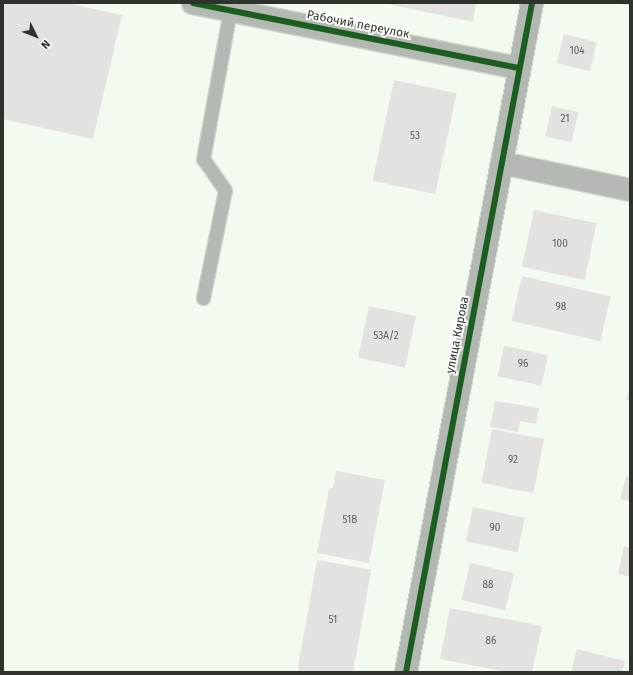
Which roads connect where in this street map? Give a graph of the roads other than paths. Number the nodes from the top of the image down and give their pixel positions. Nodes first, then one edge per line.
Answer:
1 (193, 3) edge
2 (532, 3) edge
3 (230, 10) junction
4 (519, 68) junction
5 (502, 163) junction
6 (630, 190) edge
7 (203, 298) dead end
8 (406, 672) edge

1 - 3 street, Рабочий переулок
2 - 4 street, улица Кирова
3 - 4 street, Рабочий переулок
3 - 7 lane
4 - 5 street, улица Кирова
5 - 6 street
5 - 8 street, улица Кирова

